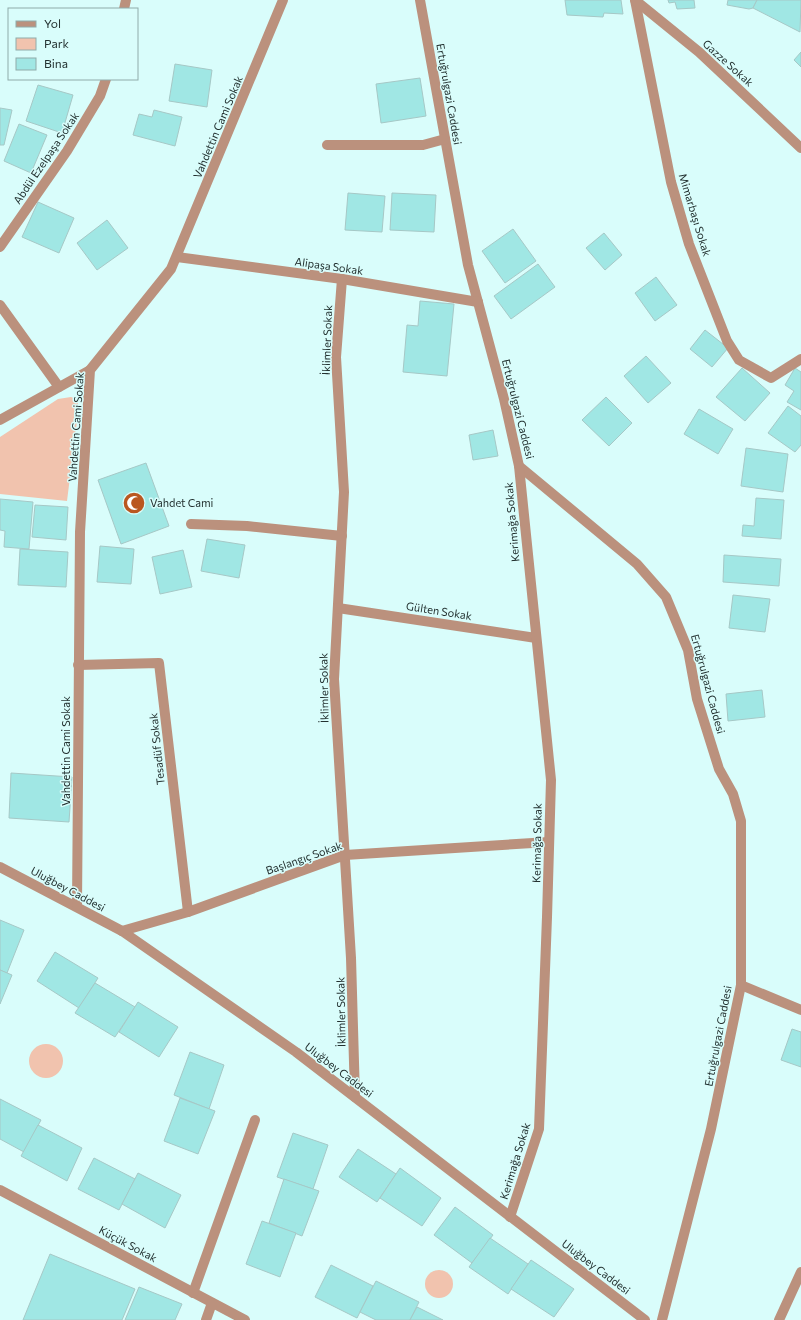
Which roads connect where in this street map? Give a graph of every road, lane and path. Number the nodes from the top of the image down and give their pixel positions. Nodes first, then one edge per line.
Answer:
1 (283, 0) edge
2 (420, 0) edge
3 (635, 0) edge
4 (106, 80) edge
5 (445, 139) junction
6 (327, 145) dead end
7 (801, 148) edge
8 (0, 247) edge
9 (177, 256) junction
10 (342, 279) junction
11 (478, 302) junction
12 (0, 305) edge
13 (801, 359) edge
14 (90, 370) junction
15 (59, 387) junction
16 (0, 420) edge
17 (519, 466) junction
18 (191, 524) dead end
19 (342, 536) junction
20 (338, 608) junction
21 (536, 638) junction
22 (78, 665) junction
23 (549, 842) junction
24 (345, 855) junction
25 (0, 867) edge
26 (77, 906) junction
27 (188, 912) junction
28 (122, 931) junction
29 (741, 986) junction
30 (801, 1010) edge
31 (355, 1097) junction
32 (256, 1120) dead end
33 (0, 1190) edge
34 (510, 1217) junction
35 (801, 1272) edge
36 (193, 1293) junction
37 (212, 1303) junction
38 (206, 1320) edge
39 (244, 1320) edge
40 (645, 1320) edge
41 (662, 1320) edge
42 (779, 1320) edge

1 - 9 street, Vahdettin Cami Sokak
2 - 5 street, Ertuğrulgazi Caddesi
3 - 7 street, Gazze Sokak
3 - 13 street, Mimarbaşı Sokak
4 - 8 street, Abdül Ezelpaşa Sokak
5 - 6 street
5 - 11 street, Ertuğrulgazi Caddesi
9 - 10 street, Alipaşa Sokak
9 - 14 street, Vahdettin Cami Sokak
10 - 11 street, Alipaşa Sokak
10 - 19 street, İklimler Sokak
11 - 17 street, Ertuğrulgazi Caddesi
12 - 15 street
14 - 15 street
14 - 22 street, Vahdettin Cami Sokak
15 - 16 street
17 - 21 street, Kerimağa Sokak
17 - 29 street, Ertuğrulgazi Caddesi
18 - 19 street
19 - 20 street, İklimler Sokak
20 - 21 street, Gülten Sokak
20 - 24 street, İklimler Sokak
21 - 23 street, Kerimağa Sokak
22 - 26 street, Vahdettin Cami Sokak
22 - 27 street, Tesadüf Sokak
23 - 24 street, Başlangıç Sokak
23 - 34 street, Kerimağa Sokak
24 - 27 street, Başlangıç Sokak
24 - 31 street, İklimler Sokak
25 - 26 street, Uluğbey Caddesi
26 - 28 street, Uluğbey Caddesi
27 - 28 street, Başlangıç Sokak
28 - 31 street, Uluğbey Caddesi
29 - 30 street
29 - 41 street, Ertuğrulgazi Caddesi
31 - 34 street, Uluğbey Caddesi
32 - 36 street
33 - 36 street, Küçük Sokak
34 - 40 street, Uluğbey Caddesi
35 - 42 street
36 - 37 street, Küçük Sokak
37 - 38 street
37 - 39 street, Küçük Sokak

